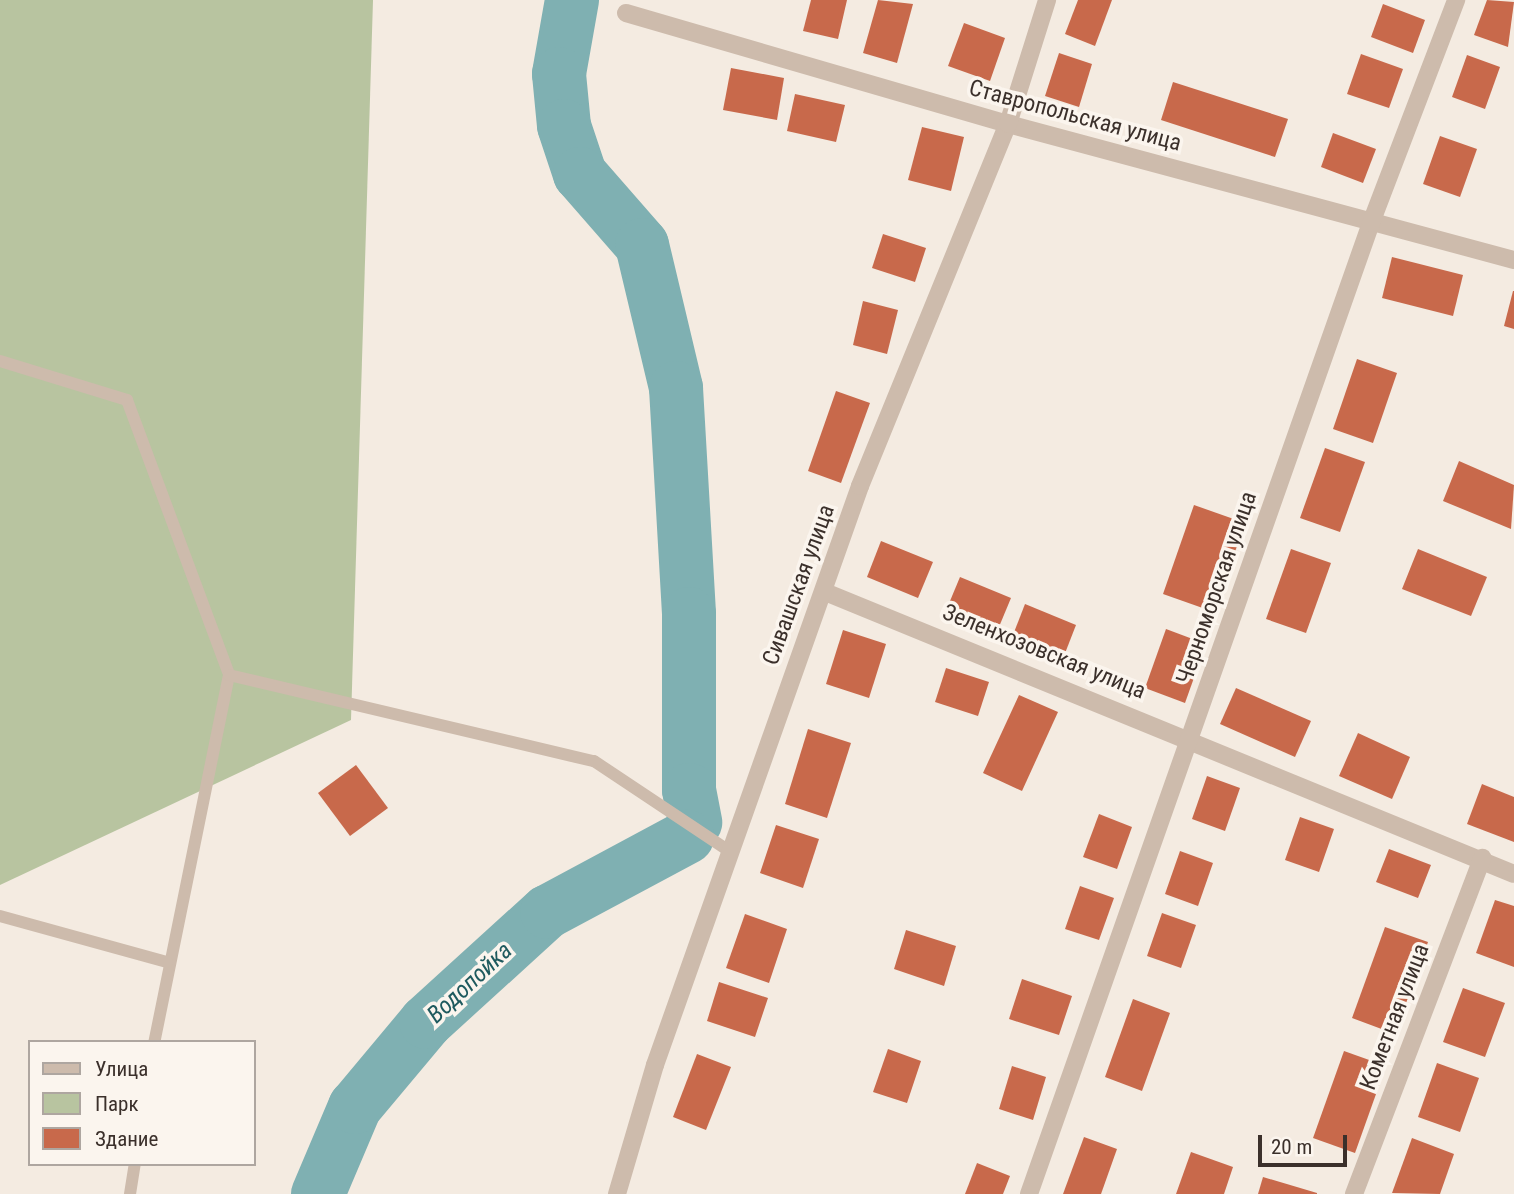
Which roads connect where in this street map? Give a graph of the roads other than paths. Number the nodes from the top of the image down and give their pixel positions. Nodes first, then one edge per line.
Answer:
1 (1047, 0) edge
2 (1456, 0) edge
3 (626, 13) dead end
4 (1008, 124) junction
5 (1371, 223) junction
6 (1514, 260) edge
7 (0, 361) edge
8 (825, 592) junction
9 (229, 675) junction
10 (1191, 737) junction
11 (732, 853) junction
12 (1482, 858) junction
13 (1514, 874) edge
14 (0, 916) edge
15 (167, 962) junction
16 (154, 1040) edge
17 (135, 1166) edge
18 (130, 1194) edge
19 (617, 1194) edge
20 (1029, 1194) edge
21 (1354, 1194) edge

1 - 4 street, Сивашская улица
2 - 5 street, Черноморская улица
3 - 4 street, Ставропольская улица
4 - 5 street, Ставропольская улица
4 - 8 street, Сивашская улица
5 - 6 street, Ставропольская улица
5 - 10 street, Черноморская улица
7 - 9 lane
8 - 10 street, Зеленхозовская улица
8 - 11 street, Сивашская улица
9 - 11 lane
9 - 15 lane
10 - 12 street, Зеленхозовская улица
10 - 20 street, Черноморская улица
11 - 19 street, Сивашская улица
12 - 13 street, Зеленхозовская улица
12 - 21 street, Кометная улица
14 - 15 lane
15 - 16 lane
17 - 18 lane

